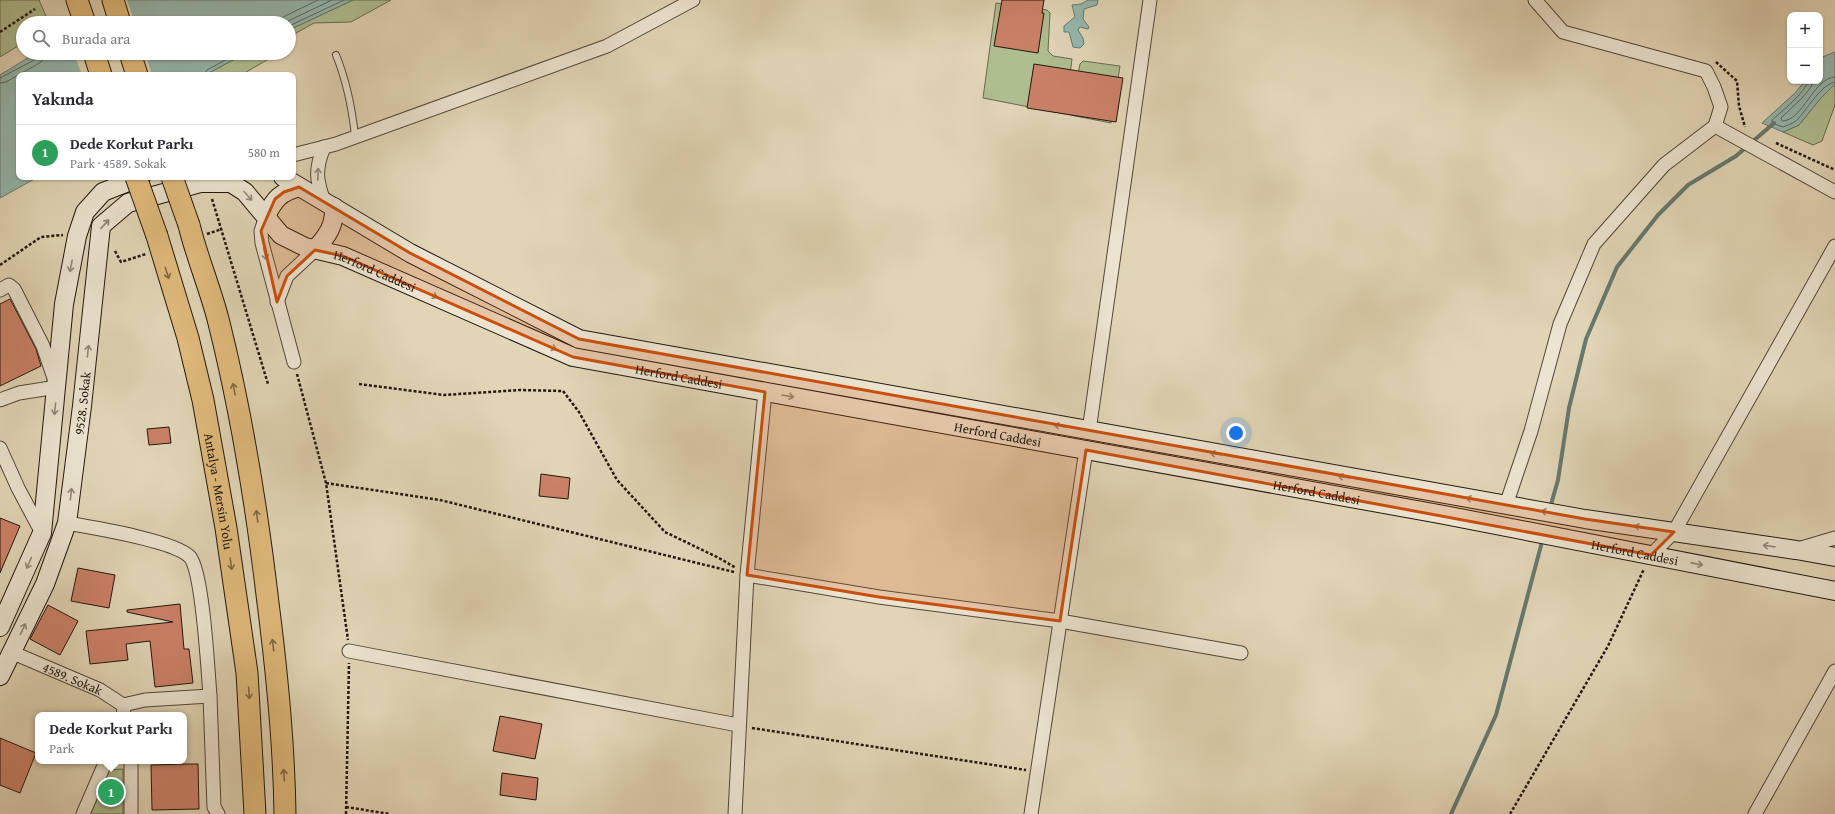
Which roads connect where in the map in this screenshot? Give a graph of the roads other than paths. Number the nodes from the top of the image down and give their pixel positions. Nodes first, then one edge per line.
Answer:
1 (77, 0) edge
2 (113, 0) edge
3 (693, 0) edge
4 (1150, 0) edge
5 (1535, 0) edge
6 (82, 16) edge
7 (118, 16) edge
8 (336, 56) dead end
9 (96, 60) edge
10 (132, 60) edge
11 (100, 72) edge
12 (136, 72) edge
13 (1715, 126) junction
14 (355, 136) junction
15 (324, 147) junction
16 (296, 154) edge
17 (133, 180) edge
18 (137, 180) edge
19 (173, 180) edge
20 (288, 180) edge
21 (200, 184) joint
22 (299, 186) junction
23 (1835, 192) edge
24 (329, 204) junction
25 (266, 216) junction
26 (1835, 246) edge
27 (315, 250) junction
28 (0, 290) edge
29 (277, 302) junction
30 (294, 362) road end
31 (57, 387) junction
32 (765, 392) junction
33 (0, 400) edge
34 (1089, 431) junction
35 (0, 448) edge
36 (1086, 450) junction
37 (1508, 505) junction
38 (67, 523) junction
39 (1674, 532) junction
40 (42, 533) junction
41 (1835, 538) edge
42 (1796, 550) junction
43 (1651, 555) junction
44 (1835, 557) edge
45 (747, 575) junction
46 (1835, 591) edge
47 (1060, 621) junction
48 (0, 627) edge
49 (349, 651) road end
50 (11, 652) junction
51 (1241, 653) dead end
52 (1835, 672) edge
53 (0, 676) edge
54 (210, 696) junction
55 (124, 710) edge
56 (738, 726) junction
57 (105, 764) edge
58 (131, 764) edge
59 (83, 814) edge
60 (131, 814) edge
61 (218, 814) edge
62 (255, 814) edge
63 (285, 814) edge
64 (735, 814) edge
65 (1031, 814) edge
66 (1755, 814) edge

1 - 6 highway
2 - 7 highway
3 - 14 street
4 - 34 street
5 - 13 street
8 - 14 lane
9 - 11 highway
10 - 12 highway
13 - 23 street
13 - 37 street
14 - 15 street
15 - 16 street
24 -> 15 street
17 -> 31 main road, 9528. Sokak
18 -> 62 highway, Antalya - Mersin Yolu, bridge
63 -> 19 highway, bridge
20 - 22 main road, Herford Caddesi
21 -> 25 main road, Herford Caddesi
38 -> 21 main road, 9528. Sokak
22 - 24 main road, Herford Caddesi
22 - 25 main road
24 - 27 main road
34 -> 24 main road, Herford Caddesi
25 - 27 main road, Herford Caddesi
25 -> 29 street
26 - 39 street
27 - 29 street
27 -> 32 main road, Herford Caddesi
28 - 31 street
29 - 30 street
31 - 33 street
31 -> 40 main road, 9528. Sokak
32 -> 36 main road, Herford Caddesi
32 - 45 street
37 -> 34 main road, Herford Caddesi
35 - 40 street
36 - 43 main road, Herford Caddesi
36 - 47 street
39 -> 37 main road, Herford Caddesi
50 -> 38 main road, 9528. Sokak
38 - 54 street
42 -> 39 main road, Herford Caddesi
39 - 43 street
40 -> 48 main road, 9528. Sokak
41 - 42 street
42 - 44 main road, Herford Caddesi
43 -> 46 main road, Herford Caddesi
45 - 47 street
45 - 56 street
47 - 51 street
47 - 65 street
49 - 56 street
50 - 53 main road, 9528. Sokak
50 - 55 street, 4589. Sokak
52 - 66 street
54 - 55 street
54 - 61 street
56 - 64 street
57 - 59 street
58 - 60 street

